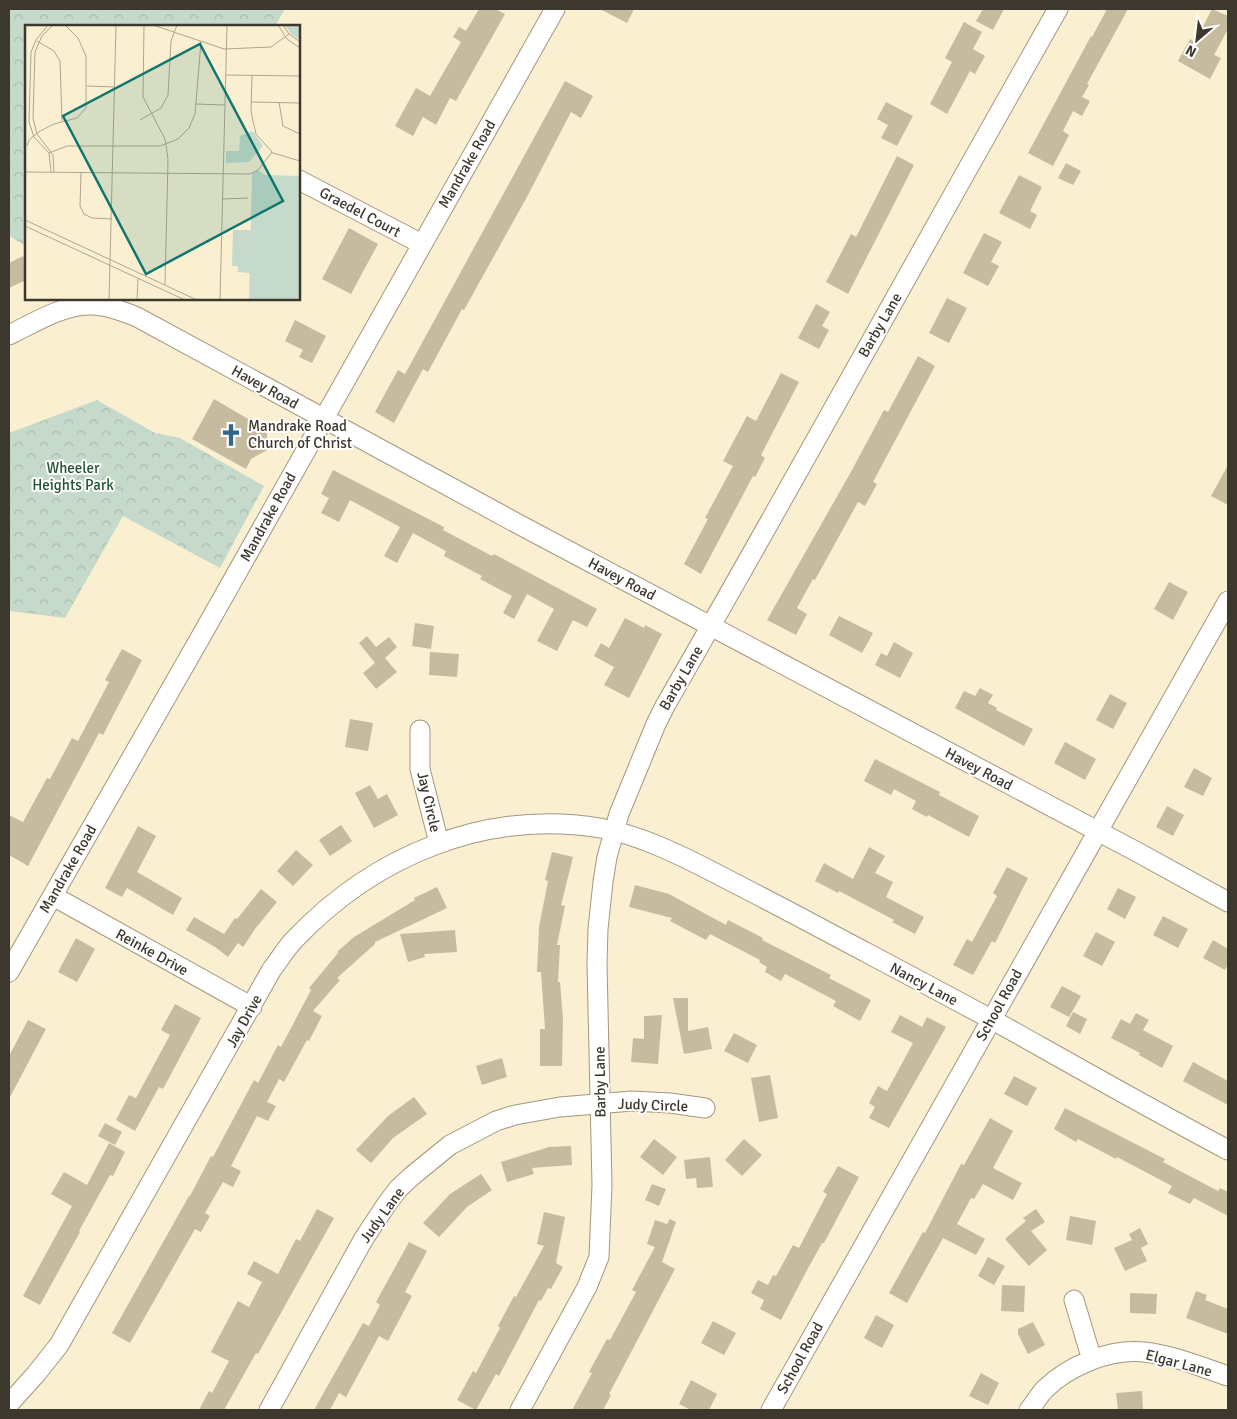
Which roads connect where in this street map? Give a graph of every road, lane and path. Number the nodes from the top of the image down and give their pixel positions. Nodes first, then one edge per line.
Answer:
1 (555, 9) edge
2 (1058, 9) edge
3 (300, 181) edge
4 (422, 244) junction
5 (9, 335) edge
6 (324, 419) junction
7 (1228, 601) edge
8 (711, 627) junction
9 (420, 730) dead end
10 (614, 832) junction
11 (1097, 832) junction
12 (439, 843) junction
13 (53, 896) junction
14 (1228, 902) edge
15 (9, 972) edge
16 (252, 1007) junction
17 (991, 1020) junction
18 (600, 1104) junction
19 (705, 1108) dead end
20 (1228, 1150) edge
21 (1074, 1300) dead end
22 (1092, 1360) junction
23 (1228, 1376) edge
24 (9, 1404) edge
25 (269, 1410) edge
26 (520, 1410) edge
27 (771, 1410) edge
28 (1030, 1410) edge

1 - 4 street, Mandrake Road
2 - 8 street, Barby Lane
3 - 4 street, Graedel Court
4 - 6 street, Mandrake Road
5 - 6 street, Havey Road
6 - 8 street, Havey Road
6 - 13 street, Mandrake Road
7 - 11 street, School Road
8 - 10 street, Barby Lane
8 - 11 street, Havey Road
9 - 12 street, Jay Circle
10 - 12 street, Jay Drive
10 - 17 street, Nancy Lane
10 - 18 street, Barby Lane
11 - 14 street, Havey Road
11 - 17 street, School Road
12 - 16 street, Jay Drive
13 - 15 street, Mandrake Road
13 - 16 street, Reinke Drive
16 - 24 street, Jay Drive
17 - 20 street, Nancy Lane
17 - 27 street, School Road
18 - 19 street, Judy Circle
18 - 25 street, Judy Lane
18 - 26 street, Barby Lane
21 - 22 street
22 - 23 street, Elgar Lane
22 - 28 street, Elgar Lane

